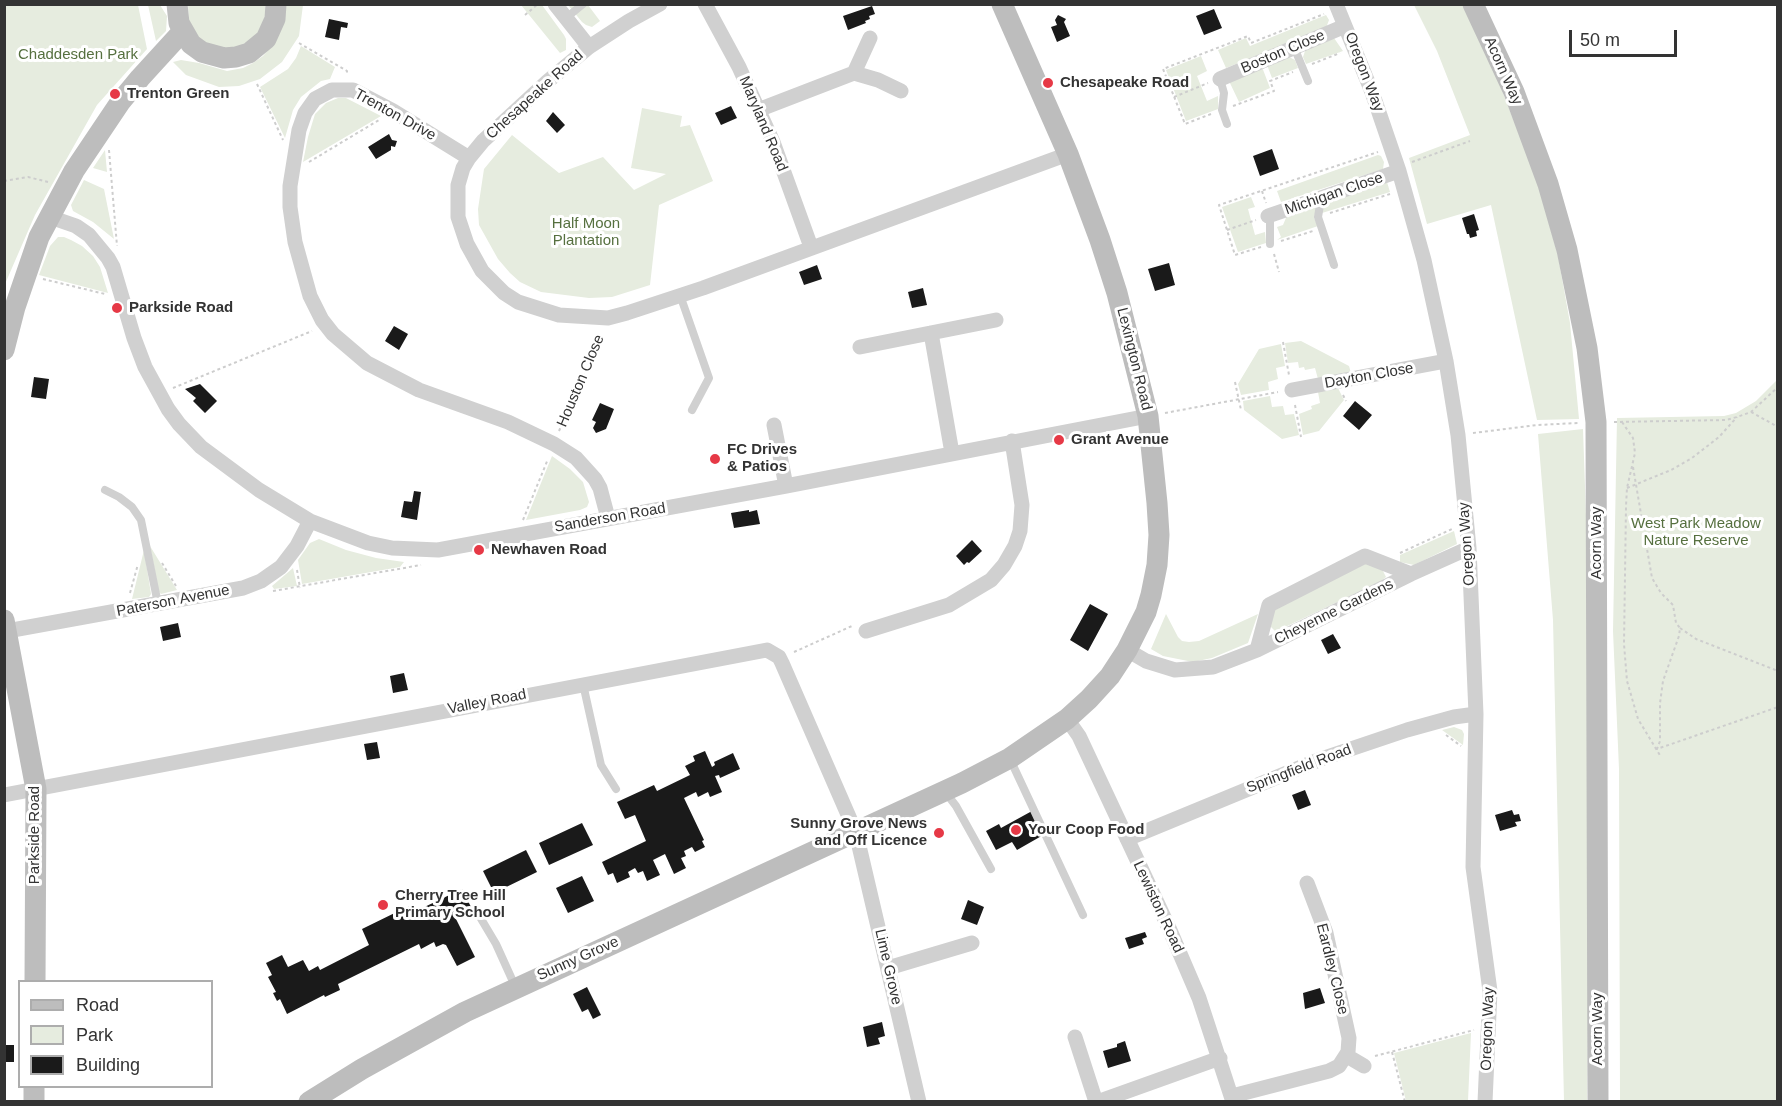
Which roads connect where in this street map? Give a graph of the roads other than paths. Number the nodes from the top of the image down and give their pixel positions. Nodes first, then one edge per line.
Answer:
1 (177, 4) edge
2 (276, 4) edge
3 (555, 4) edge
4 (583, 4) edge
5 (660, 4) edge
6 (705, 4) edge
7 (1336, 4) edge
8 (1473, 4) edge
9 (1007, 6) edge
10 (566, 18) junction
11 (1346, 26) junction
12 (182, 32) junction
13 (870, 38) dead end
14 (589, 47) junction
15 (1294, 47) junction
16 (854, 72) junction
17 (1220, 79) joint
18 (1308, 81) dead end
19 (901, 91) dead end
20 (758, 110) junction
21 (1227, 123) dead end
22 (1068, 154) junction
23 (469, 158) junction
24 (1398, 169) junction
25 (1321, 199) junction
26 (1269, 215) joint
27 (50, 217) junction
28 (1270, 244) road end
29 (811, 247) junction
30 (1334, 265) dead end
31 (680, 295) junction
32 (996, 320) dead end
33 (931, 333) junction
34 (860, 347) dead end
35 (4, 350) edge
36 (1446, 361) junction
37 (1292, 390) road end
38 (692, 410) dead end
39 (1148, 416) junction
40 (774, 425) dead end
41 (1012, 441) junction
42 (951, 453) junction
43 (786, 486) junction
44 (105, 490) dead end
45 (608, 518) junction
46 (310, 521) junction
47 (1469, 548) junction
48 (1411, 574) junction
49 (158, 604) junction
50 (6, 626) edge
51 (866, 631) road end
52 (1127, 650) junction
53 (1257, 650) junction
54 (583, 684) junction
55 (1476, 714) junction
56 (1067, 719) junction
57 (1010, 758) junction
58 (36, 789) junction
59 (616, 789) dead end
60 (944, 792) junction
61 (4, 795) edge
62 (856, 833) junction
63 (1127, 839) junction
64 (991, 869) dead end
65 (1307, 883) dead end
66 (477, 912) dead end
67 (1083, 915) dead end
68 (972, 942) dead end
69 (888, 968) junction
70 (34, 980) edge
71 (516, 987) junction
72 (1075, 1037) dead end
73 (1220, 1058) junction
74 (1233, 1099) edge
75 (309, 1101) edge
76 (919, 1101) edge
77 (1096, 1101) edge
78 (1485, 1101) edge
79 (1598, 1101) edge

1 - 12 street
2 - 12 street
3 - 10 street
4 - 10 lane
5 - 14 street, Chesapeake Road
6 - 20 street, Maryland Road
7 - 11 street, Oregon Way
8 - 79 street, Acorn Way
9 - 22 street, Lexington Road
10 - 14 street
11 - 15 street, Boston Close
11 - 24 street, Oregon Way
12 - 27 street
13 - 16 street
14 - 23 street, Chesapeake Road
15 - 17 street, Boston Close
15 - 18 lane
16 - 19 street
16 - 20 street
17 - 21 lane
20 - 29 street, Maryland Road
22 - 29 street, Chesapeake Road
22 - 39 street, Lexington Road
23 - 31 street, Chesapeake Road
23 - 45 street, Trenton Drive
24 - 25 street, Michigan Close
24 - 36 street, Oregon Way
25 - 26 street, Michigan Close
25 - 30 lane
26 - 28 lane
27 - 35 street
27 - 46 street, Sanderson Road
29 - 31 street, Chesapeake Road
31 - 38 lane
32 - 33 street
33 - 34 street
33 - 42 street
36 - 37 street, Dayton Close
36 - 47 street, Oregon Way
39 - 41 street, Sanderson Road
39 - 52 street, Lexington Road
40 - 43 street
41 - 42 street, Sanderson Road
41 - 51 street
42 - 43 street, Sanderson Road
43 - 45 street, Sanderson Road
44 - 49 lane
45 - 46 street, Sanderson Road
46 - 49 street, Paterson Avenue
47 - 48 street, Cheyenne Gardens
47 - 55 street, Oregon Way
48 - 53 street, Cheyenne Gardens
48 - 53 street, Cheyenne Gardens
49 - 50 street, Paterson Avenue
50 - 58 street, Parkside Road
52 - 53 street, Cheyenne Gardens
52 - 56 street, Lexington Road
54 - 58 street, Valley Road
54 - 59 lane
54 - 62 street, Valley Road
55 - 63 street, Springfield Road
55 - 78 street, Oregon Way
56 - 57 street, Lexington Road
56 - 63 street, Lewiston Road
57 - 60 street, Lexington Road
57 - 67 lane
58 - 61 street, Valley Road
58 - 70 street, Parkside Road
60 - 62 street, Lexington Road
60 - 64 lane
62 - 69 street, Lime Grove
62 - 71 street, Sunny Grove
63 - 73 street, Lewiston Road
65 - 74 street, Eardley Close
66 - 71 lane
68 - 69 street
69 - 76 street, Lime Grove
71 - 75 street, Sunny Grove
72 - 77 street
73 - 74 street, Lewiston Road
73 - 77 street

